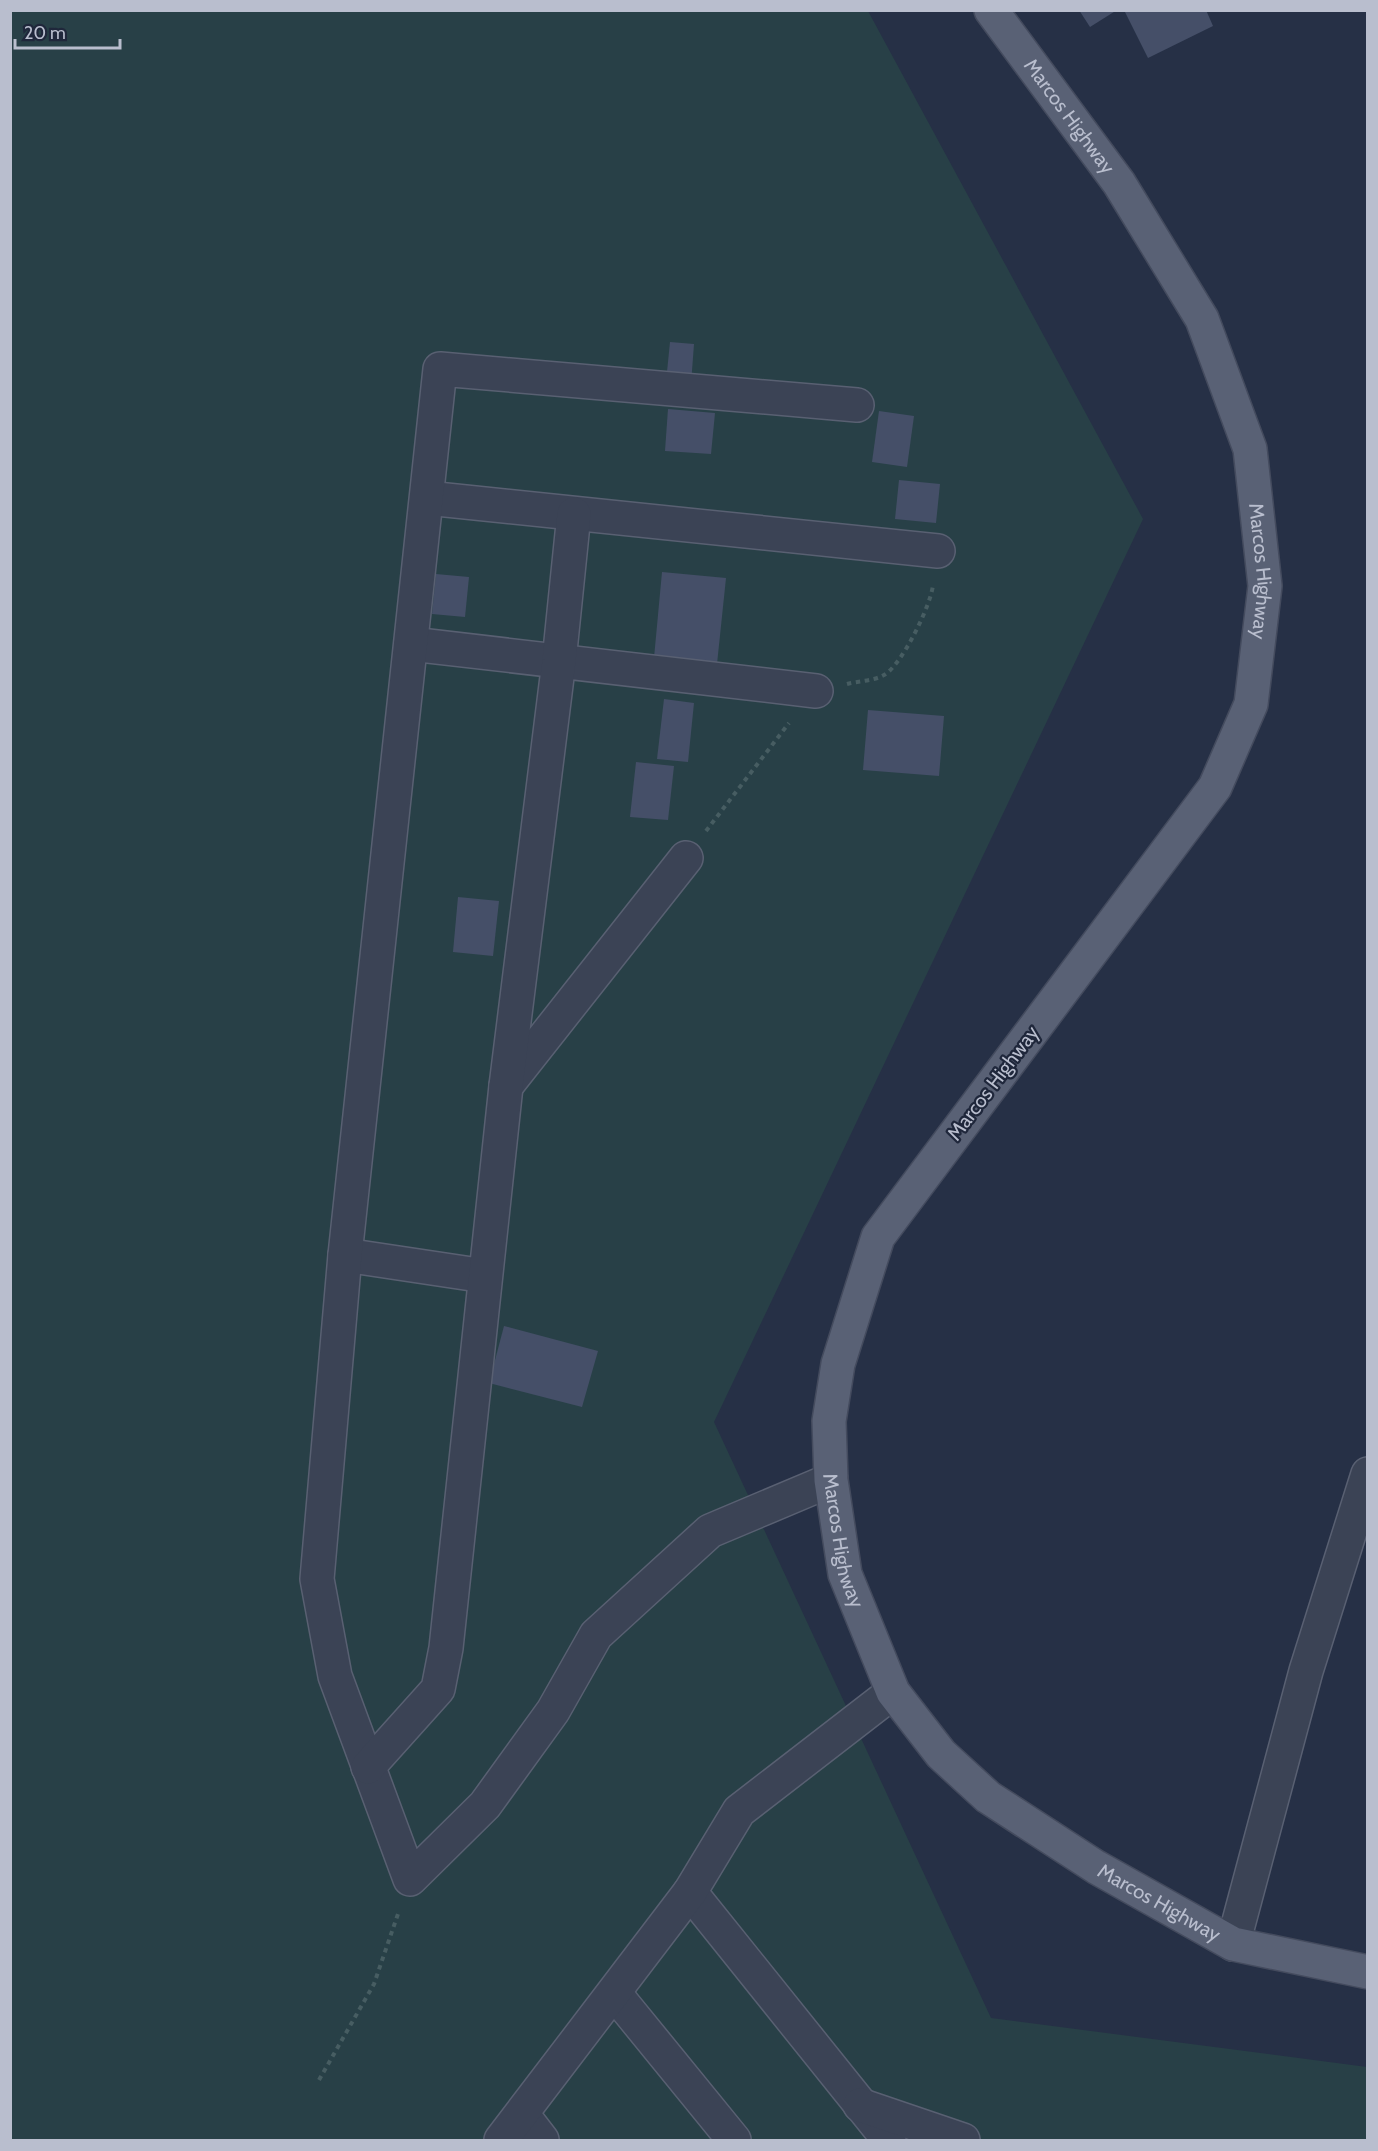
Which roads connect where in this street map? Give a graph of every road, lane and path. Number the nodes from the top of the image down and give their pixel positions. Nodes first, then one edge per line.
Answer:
1 (991, 10) edge
2 (857, 405) dead end
3 (427, 498) junction
4 (574, 514) junction
5 (938, 551) dead end
6 (411, 644) junction
7 (559, 661) junction
8 (816, 691) dead end
9 (686, 858) dead end
10 (506, 1086) junction
11 (345, 1255) junction
12 (485, 1276) junction
13 (1368, 1474) edge
14 (831, 1480) junction
15 (893, 1692) junction
16 (368, 1767) junction
17 (410, 1879) junction
18 (690, 1892) junction
19 (1233, 1944) junction
20 (1368, 1972) edge
21 (615, 1994) junction
22 (319, 2080) dead end
23 (860, 2105) junction
24 (522, 2114) junction
25 (501, 2140) edge
26 (542, 2140) edge
27 (734, 2140) edge
28 (889, 2140) edge
29 (963, 2140) edge

1 - 14 main road, Marcos Highway
2 - 3 street
3 - 4 street
3 - 6 street
4 - 5 street
4 - 7 street
6 - 7 street
6 - 11 street
7 - 8 street
7 - 10 street
9 - 10 street
10 - 12 street
11 - 12 street
11 - 16 street
12 - 16 street
13 - 19 street
14 - 15 main road, Marcos Highway
14 - 17 street
15 - 18 street
15 - 19 main road, Marcos Highway
16 - 17 street
17 - 22 path
18 - 21 street
18 - 23 street
19 - 20 main road, Marcos Highway
21 - 24 street
21 - 27 street
23 - 28 street
23 - 29 street
24 - 25 street
24 - 26 street

